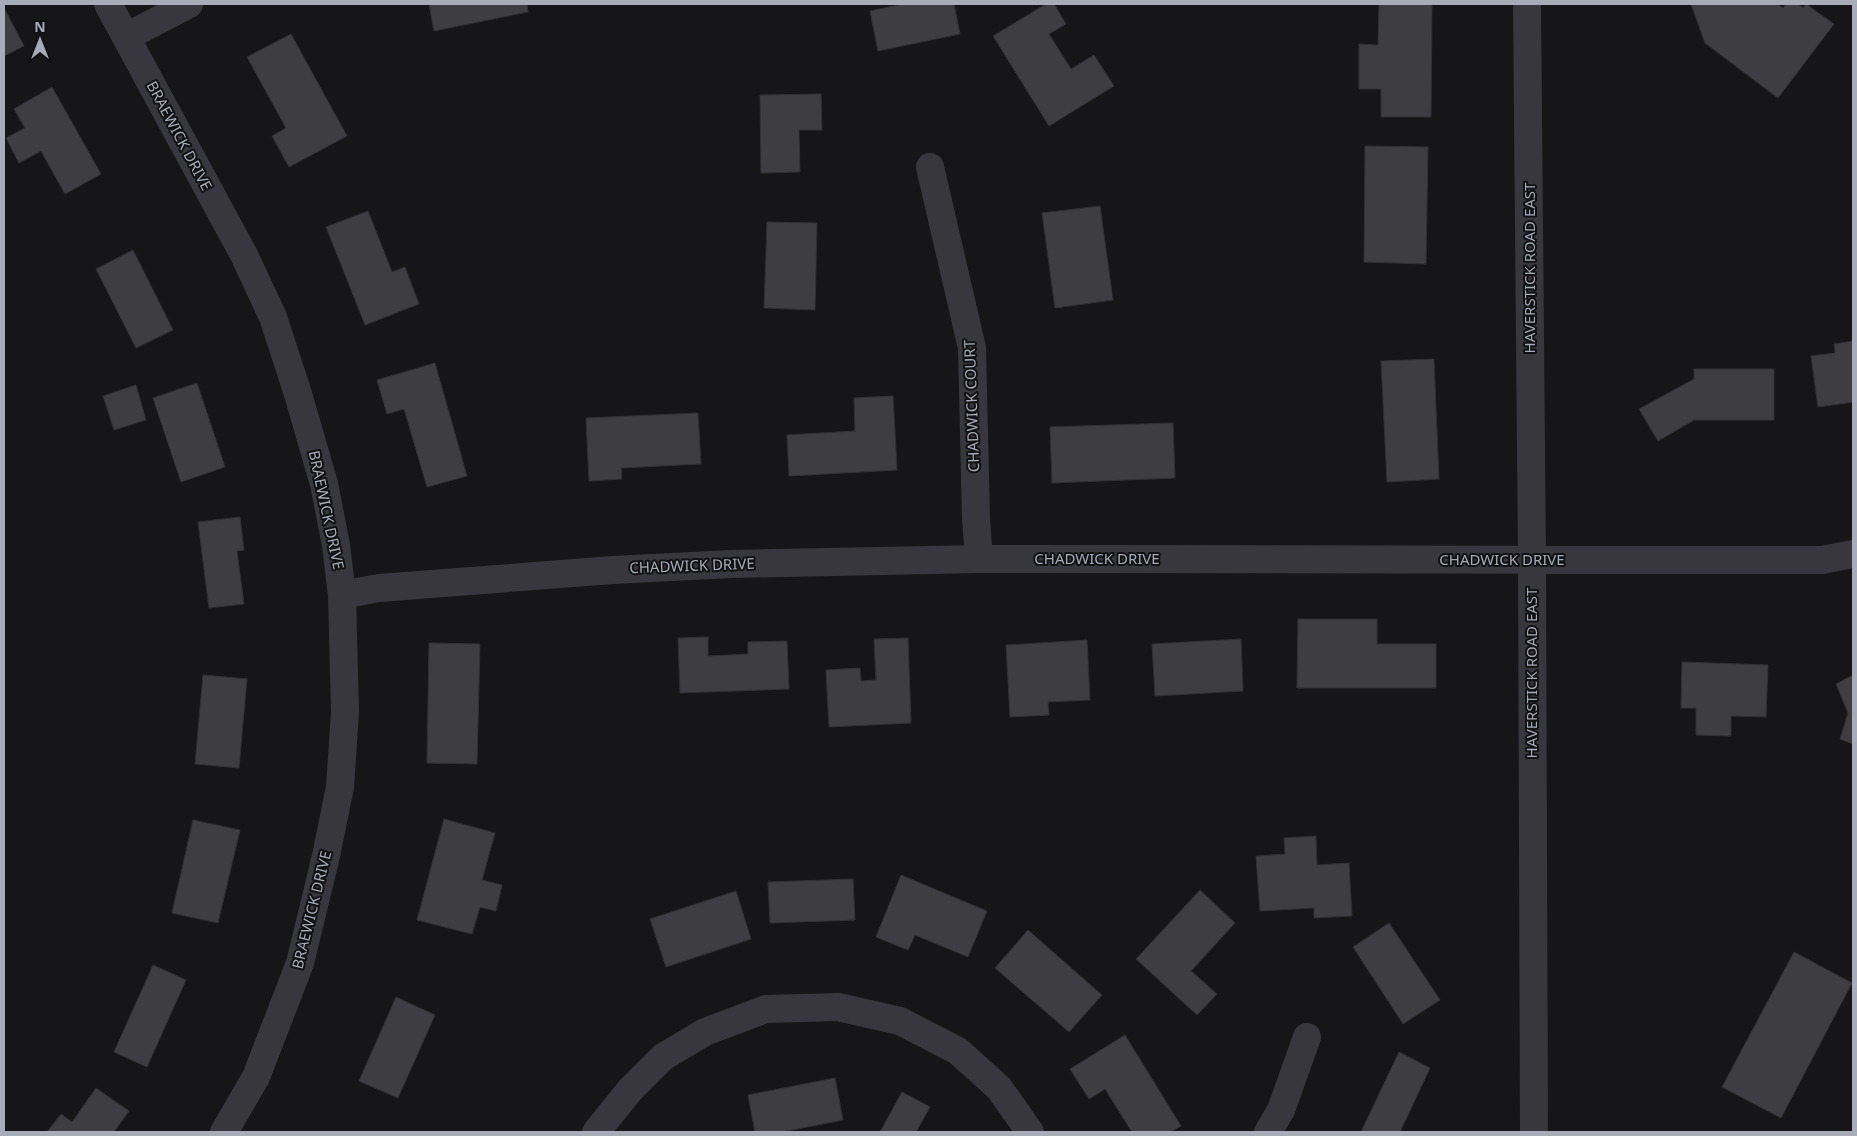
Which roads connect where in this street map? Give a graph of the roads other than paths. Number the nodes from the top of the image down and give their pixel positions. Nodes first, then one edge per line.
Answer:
1 (108, 4) edge
2 (189, 4) edge
3 (1527, 4) edge
4 (126, 37) junction
5 (930, 167) dead end
6 (1853, 554) edge
7 (979, 559) junction
8 (1532, 560) junction
9 (342, 595) junction
10 (1307, 1037) dead end
11 (224, 1132) edge
12 (596, 1132) edge
13 (1030, 1132) edge
14 (1268, 1132) edge
15 (1534, 1132) edge

1 - 4 street, BRAEWICK DRIVE
2 - 4 street
3 - 8 street, HAVERSTICK ROAD EAST
4 - 9 street, BRAEWICK DRIVE
5 - 7 street, CHADWICK COURT
6 - 8 street, CHADWICK DRIVE
7 - 8 street, CHADWICK DRIVE
7 - 9 street, CHADWICK DRIVE
8 - 15 street, HAVERSTICK ROAD EAST
9 - 11 street, BRAEWICK DRIVE
10 - 14 street
12 - 13 street

